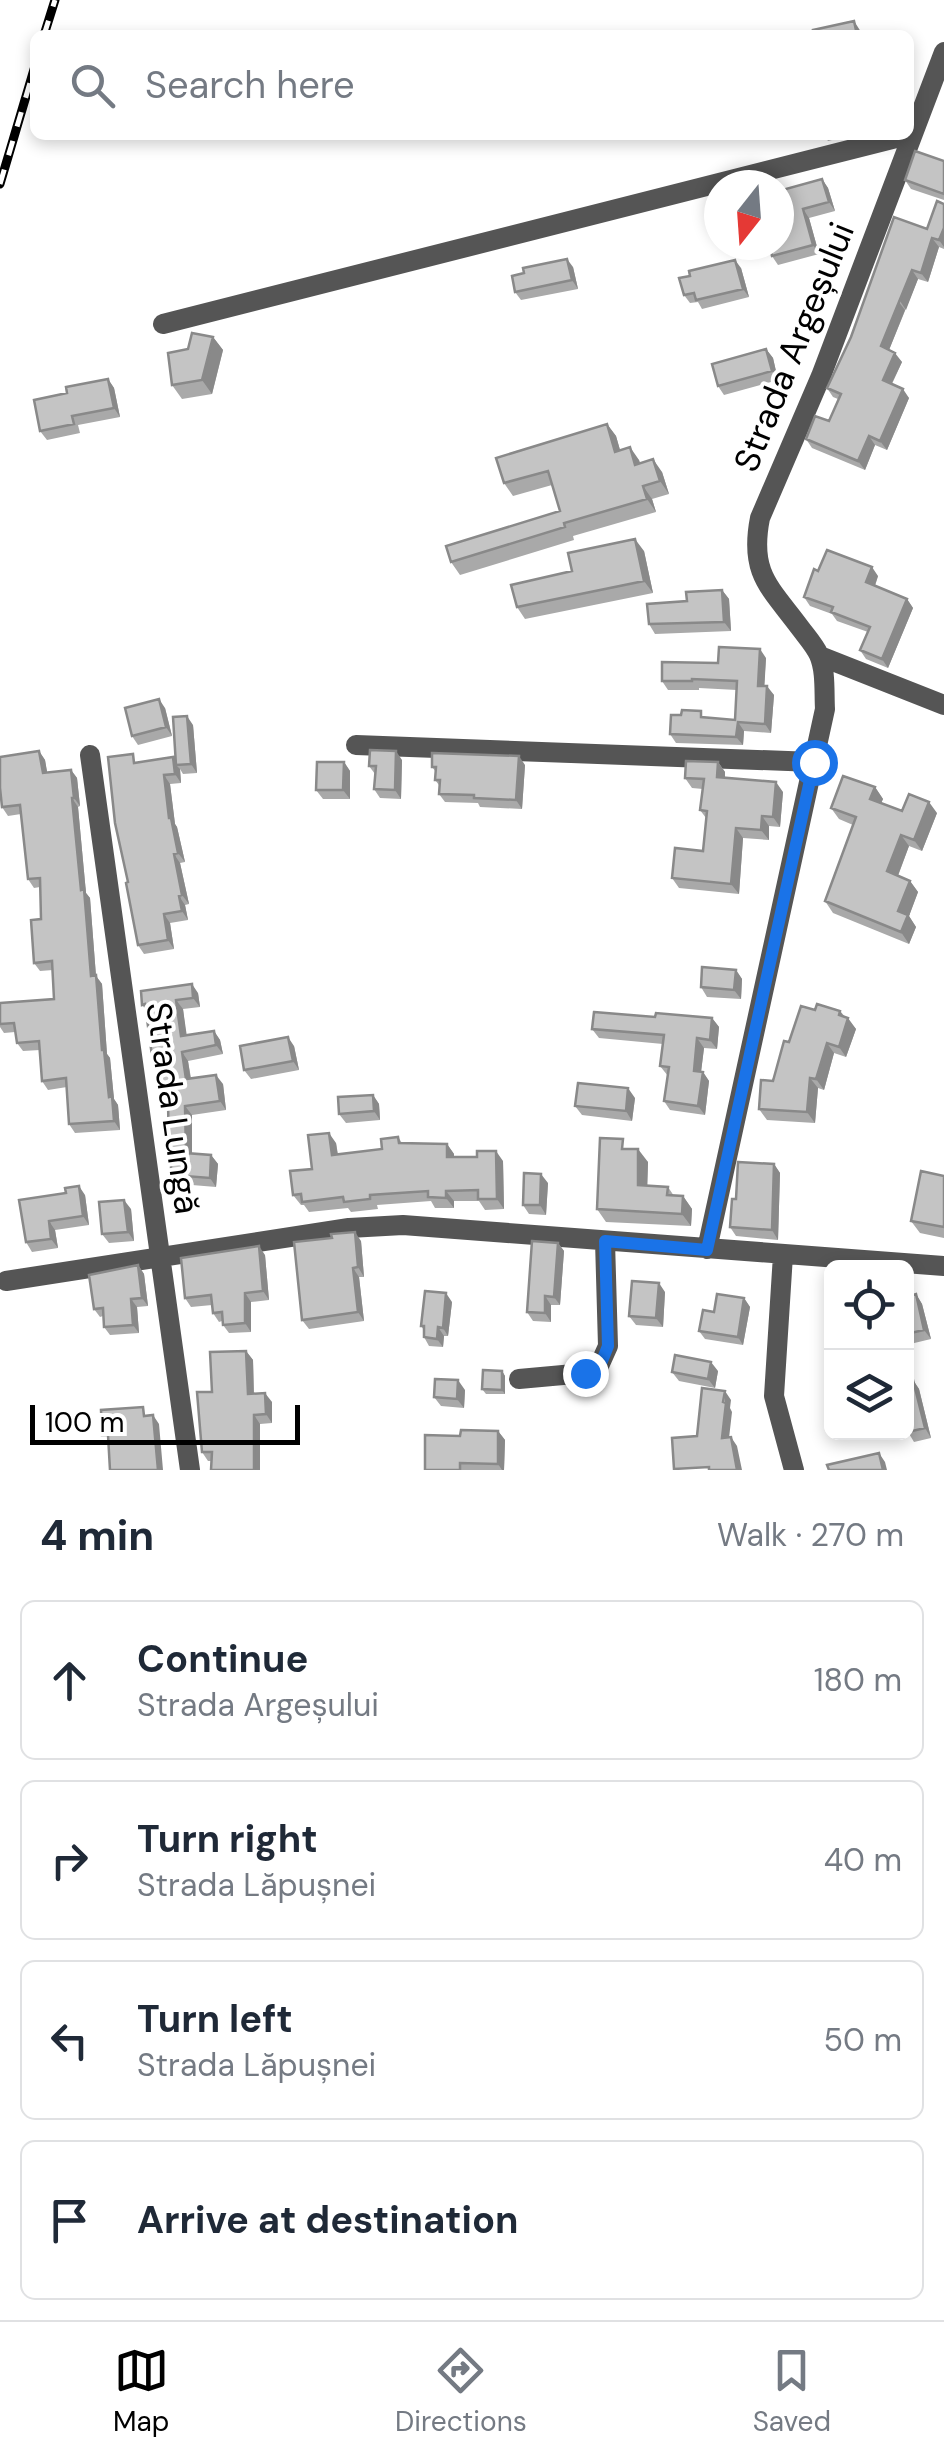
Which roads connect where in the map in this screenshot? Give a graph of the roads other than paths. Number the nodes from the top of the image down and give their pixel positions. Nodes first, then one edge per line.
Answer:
1 (944, 52) edge
2 (914, 124) edge
3 (886, 140) edge
4 (908, 140) edge
5 (163, 324) dead end
6 (820, 656) junction
7 (944, 704) edge
8 (356, 745) dead end
9 (90, 756) dead end
10 (814, 762) junction
11 (605, 1241) junction
12 (707, 1250) junction
13 (162, 1256) junction
14 (783, 1256) junction
15 (944, 1266) edge
16 (6, 1280) dead end
17 (520, 1379) dead end
18 (190, 1470) edge
19 (794, 1470) edge

1 - 2 street, Strada Argeșului
3 - 5 street
4 - 6 street, Strada Argeșului
6 - 7 street
6 - 10 street
8 - 10 street
9 - 13 street, Strada Lungă
10 - 12 street
11 - 12 street
11 - 13 street
11 - 17 street
12 - 14 street
13 - 16 street
13 - 18 street, Strada Lungă
14 - 15 street
14 - 19 street

